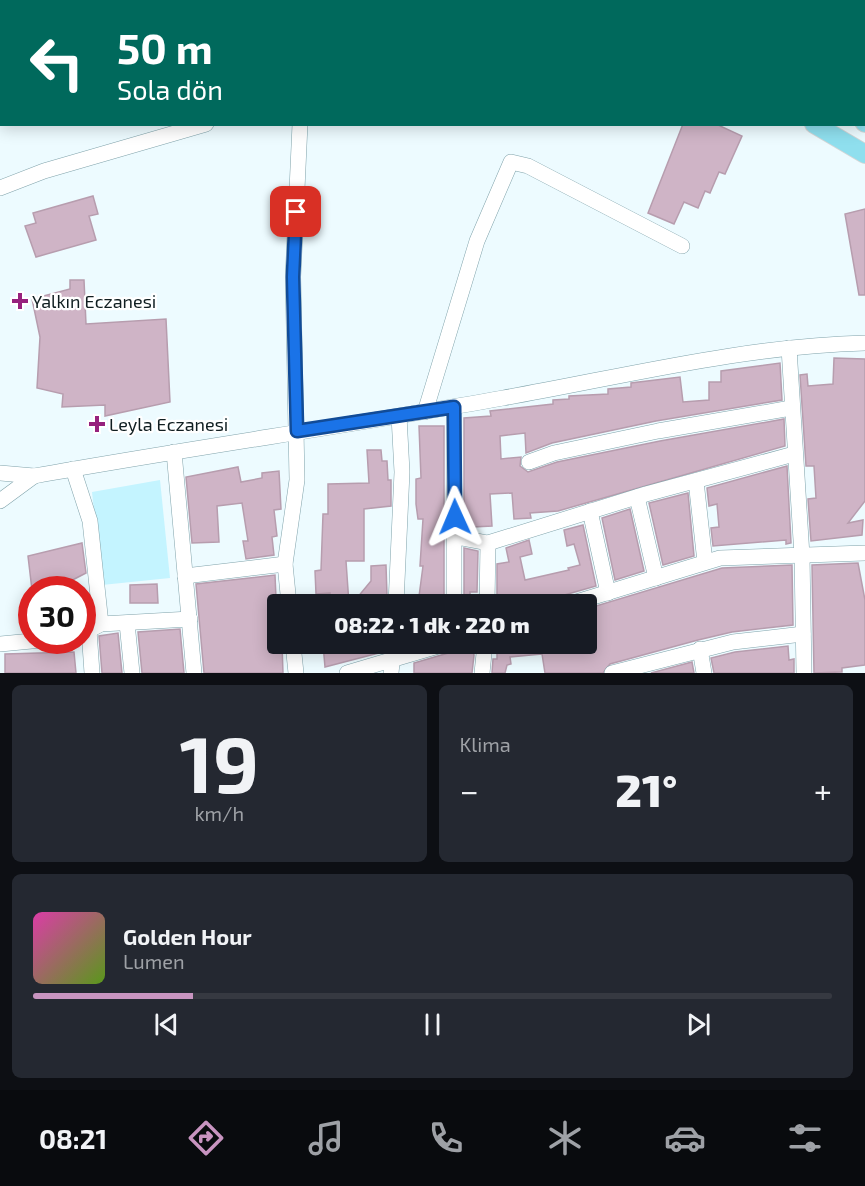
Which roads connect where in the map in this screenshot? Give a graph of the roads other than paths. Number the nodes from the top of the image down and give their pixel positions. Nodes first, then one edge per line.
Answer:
1 (0, 21) edge
2 (0, 52) edge
3 (199, 126) edge
4 (300, 126) edge
5 (816, 126) edge
6 (865, 154) edge
7 (0, 188) edge
8 (682, 246) dead end
9 (865, 343) edge
10 (789, 348) junction
11 (454, 407) junction
12 (791, 408) junction
13 (425, 412) junction
14 (399, 416) junction
15 (297, 431) junction
16 (174, 452) junction
17 (794, 454) junction
18 (529, 462) dead end
19 (73, 469) junction
20 (0, 473) edge
21 (34, 476) junction
22 (696, 481) junction
23 (637, 497) junction
24 (0, 501) edge
25 (590, 511) junction
26 (456, 537) junction
27 (488, 543) junction
28 (865, 553) edge
29 (802, 556) junction
30 (705, 561) junction
31 (285, 564) junction
32 (91, 576) edge
33 (185, 576) junction
34 (657, 578) junction
35 (608, 593) junction
36 (288, 594) edge
37 (396, 594) edge
38 (454, 594) edge
39 (487, 594) edge
40 (597, 596) edge
41 (190, 619) junction
42 (127, 623) junction
43 (96, 628) edge
44 (803, 634) junction
45 (18, 643) edge
46 (0, 645) edge
47 (700, 649) junction
48 (92, 654) edge
49 (294, 654) edge
50 (422, 654) edge
51 (483, 654) edge
52 (392, 667) edge
53 (619, 672) edge
54 (92, 673) edge
55 (132, 673) edge
56 (194, 673) edge
57 (296, 673) edge
58 (347, 673) edge
59 (482, 673) edge
60 (704, 673) edge
61 (804, 673) edge

1 - 2 street
3 - 7 street
4 - 15 street
5 - 6 main road
8 - 13 street
9 - 10 street
10 - 11 street
10 - 12 street
11 - 13 street
11 - 26 street
12 - 17 street
12 - 18 street
13 - 14 street
14 - 15 street
14 - 37 street
15 - 16 street
15 - 31 street
16 - 19 street
16 - 33 street
17 - 22 street
17 - 29 street
19 - 21 street
19 - 32 street
20 - 21 street
21 - 24 street
22 - 23 street
22 - 30 street
23 - 25 street
23 - 34 street
25 - 27 street
25 - 35 street
26 - 27 street
26 - 38 street
27 - 39 street
28 - 29 street
29 - 30 street
29 - 44 street
30 - 34 street
31 - 33 street
31 - 36 street
33 - 41 street
34 - 35 street
35 - 40 street
41 - 42 street
41 - 56 street
42 - 43 street
42 - 55 street
44 - 47 street
44 - 61 street
45 - 46 street
47 - 53 street
47 - 60 street
48 - 54 street
49 - 57 street
50 - 52 street
51 - 59 street
52 - 58 street

